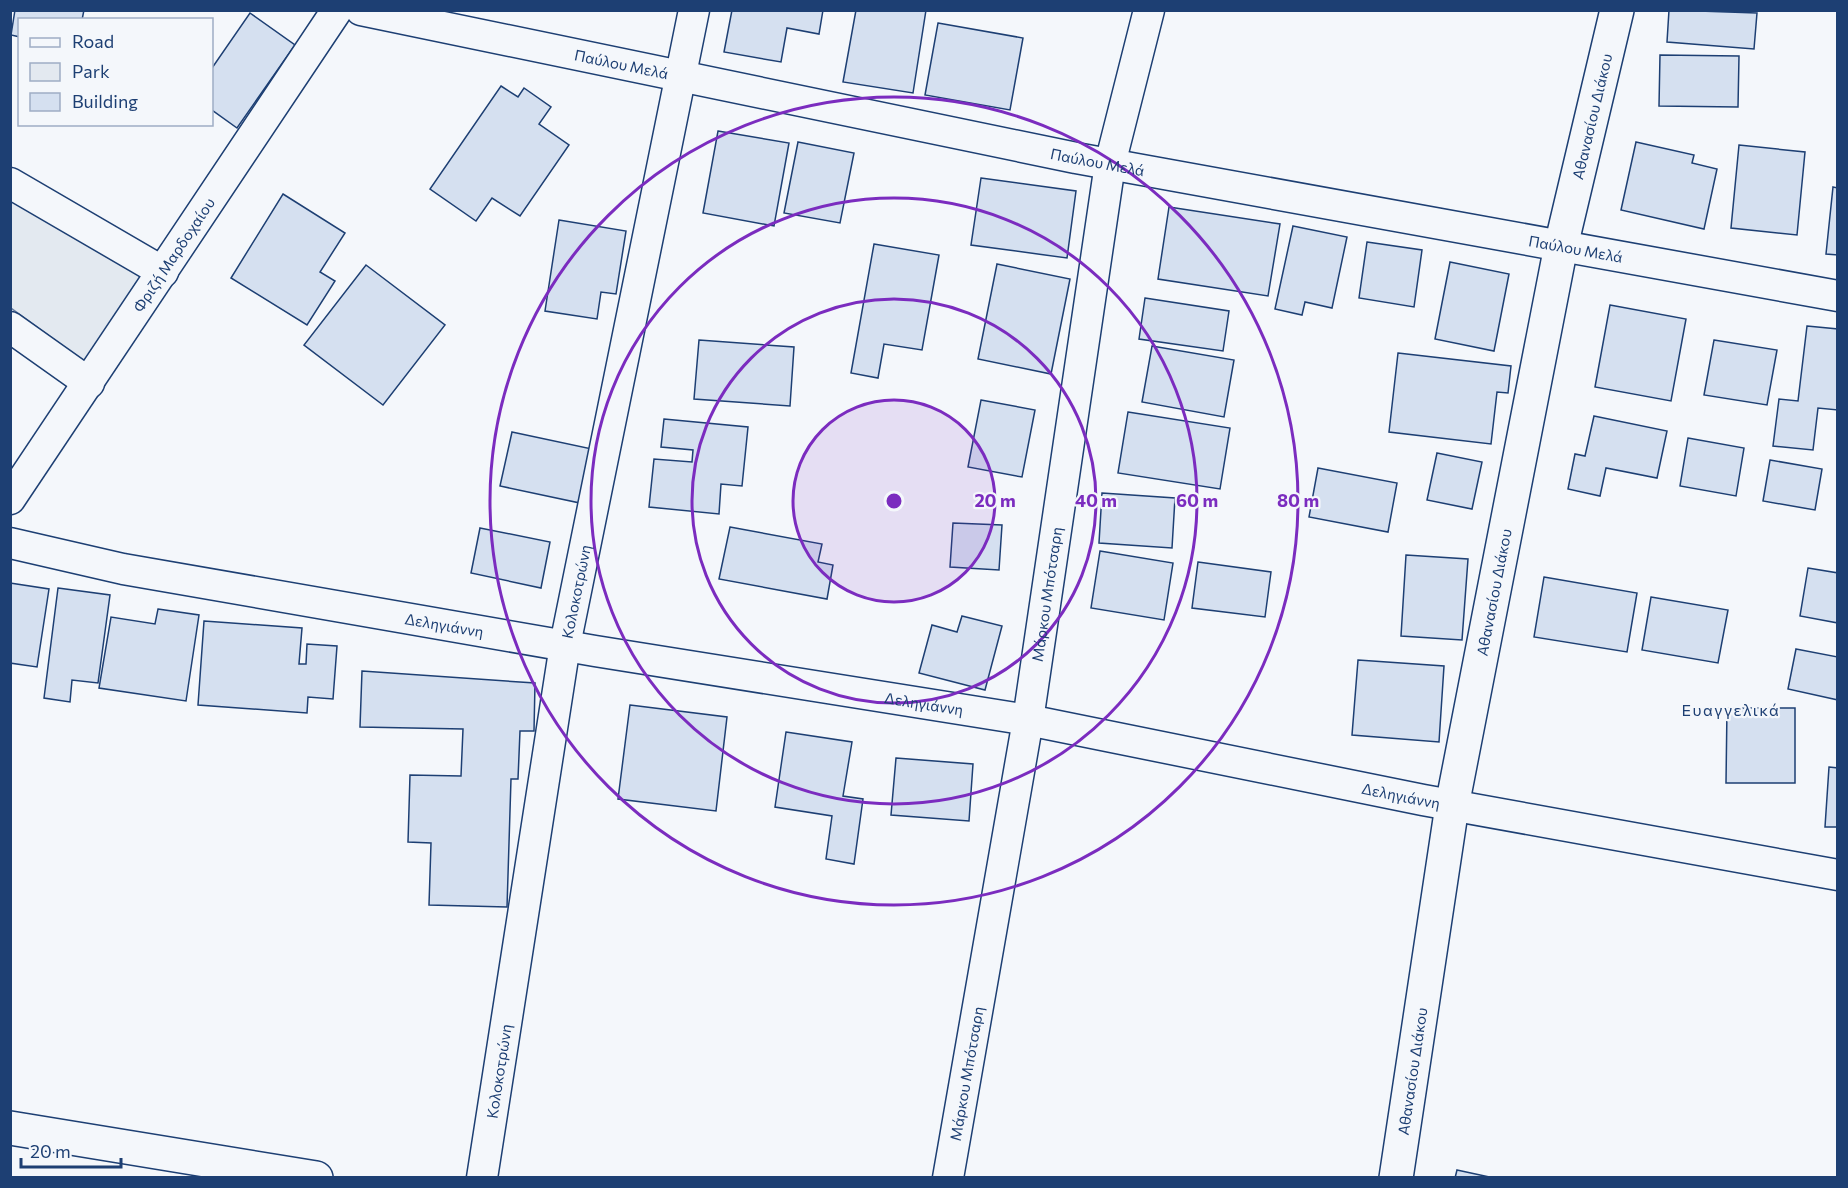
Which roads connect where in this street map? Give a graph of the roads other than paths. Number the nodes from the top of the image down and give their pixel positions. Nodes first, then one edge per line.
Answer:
1 (337, 10) edge
2 (361, 10) edge
3 (694, 10) edge
4 (1149, 10) edge
5 (1617, 10) edge
6 (680, 77) junction
7 (1110, 164) junction
8 (10, 183) edge
9 (1561, 246) junction
10 (163, 272) junction
11 (1838, 296) edge
12 (10, 327) edge
13 (88, 382) junction
14 (10, 499) edge
15 (10, 543) edge
16 (565, 645) junction
17 (1028, 720) junction
18 (1452, 806) junction
19 (1838, 875) edge
20 (10, 1128) edge
21 (316, 1178) edge
22 (482, 1178) edge
23 (948, 1178) edge
24 (1396, 1178) edge

1 - 10 street, Φριζή Μαρδοχαίου
2 - 6 street, Παύλου Μελά
3 - 6 street, Κολοκοτρώνη
4 - 7 street, Μάρκου Μπότσαρη
5 - 9 street, Αθανασίου Διάκου
6 - 7 street, Παύλου Μελά
6 - 16 street, Κολοκοτρώνη
7 - 9 street, Παύλου Μελά
7 - 17 street, Μάρκου Μπότσαρη
8 - 10 street
9 - 11 street, Παύλου Μελά
9 - 18 street, Αθανασίου Διάκου
10 - 13 street, Φριζή Μαρδοχαίου
12 - 13 street
13 - 14 street, Φριζή Μαρδοχαίου
15 - 16 street, Δεληγιάννη
16 - 17 street, Δεληγιάννη
16 - 22 street, Κολοκοτρώνη
17 - 18 street, Δεληγιάννη
17 - 23 street, Μάρκου Μπότσαρη
18 - 19 street, Δεληγιάννη
18 - 24 street, Αθανασίου Διάκου
20 - 21 street

